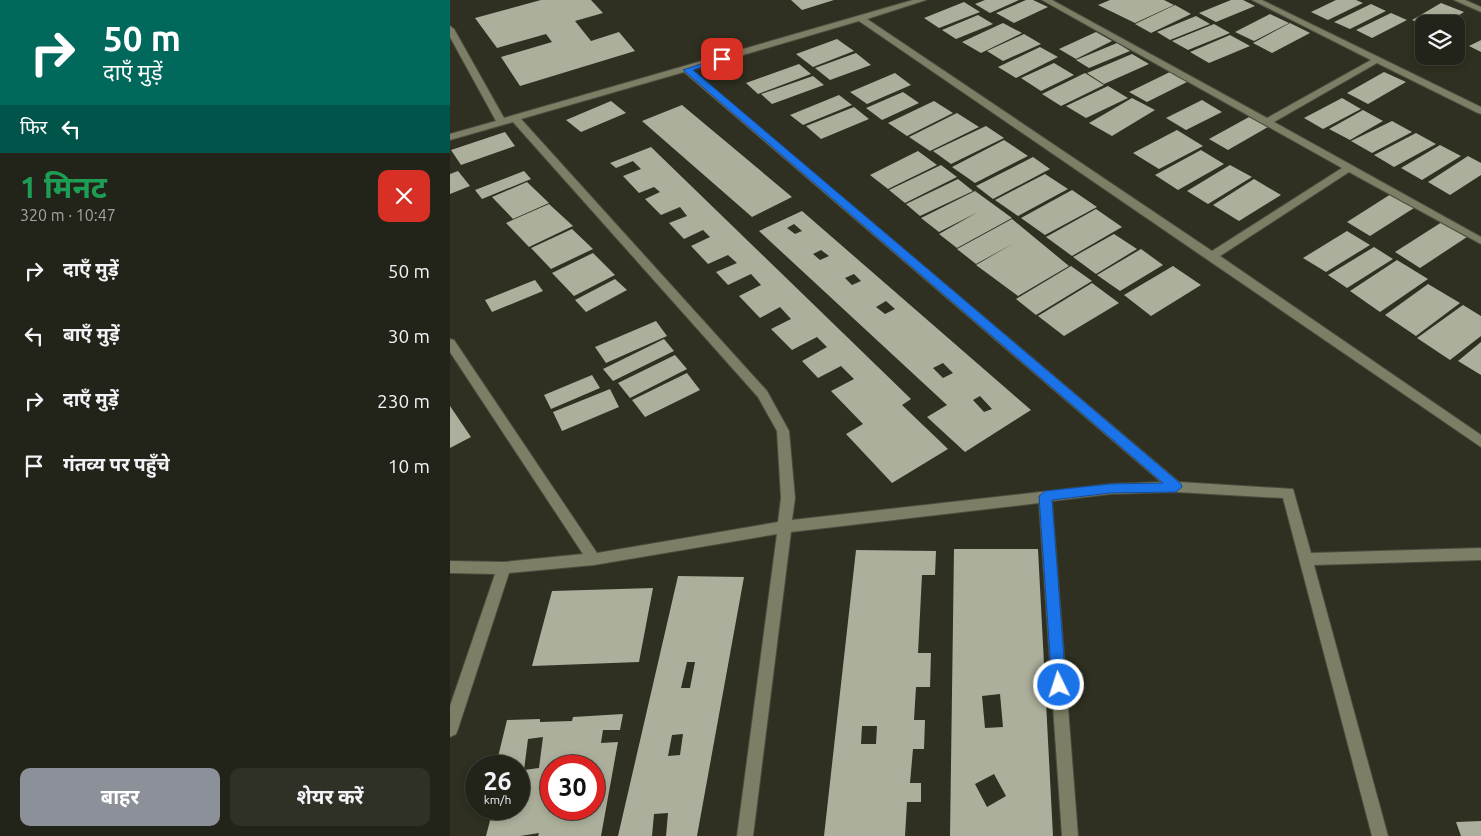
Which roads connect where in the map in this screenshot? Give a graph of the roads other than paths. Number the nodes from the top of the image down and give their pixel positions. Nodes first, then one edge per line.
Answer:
1 (922, 0) edge
2 (1046, 0) edge
3 (1256, 0) edge
4 (1458, 0) edge
5 (1471, 2) edge
6 (1481, 10) edge
7 (860, 18) junction
8 (450, 29) edge
9 (1377, 60) junction
10 (687, 70) junction
11 (1481, 111) edge
12 (515, 118) junction
13 (501, 122) junction
14 (1267, 122) junction
15 (450, 137) edge
16 (1348, 168) junction
17 (1481, 241) edge
18 (1212, 256) junction
19 (450, 343) edge
20 (1481, 442) edge
21 (1176, 487) junction
22 (1045, 496) junction
23 (784, 527) junction
24 (1481, 554) edge
25 (594, 559) junction
26 (1306, 560) junction
27 (450, 567) edge
28 (504, 568) junction
29 (450, 729) edge
30 (745, 836) edge
31 (1070, 836) edge
32 (1380, 836) edge

1 - 7 street
2 - 14 street
3 - 9 street
4 - 5 street
5 - 6 street
7 - 10 street
7 - 18 street
8 - 13 street
9 - 11 street
9 - 14 street
10 - 12 street
10 - 21 street
12 - 13 street
12 - 23 street
13 - 15 street
14 - 16 street
16 - 17 street
16 - 18 street
18 - 20 street
19 - 25 street
21 - 22 street
21 - 26 street
22 - 23 street
22 - 31 street
23 - 25 street
23 - 30 street
24 - 26 street
25 - 28 street
26 - 32 street
27 - 28 street
28 - 29 street

